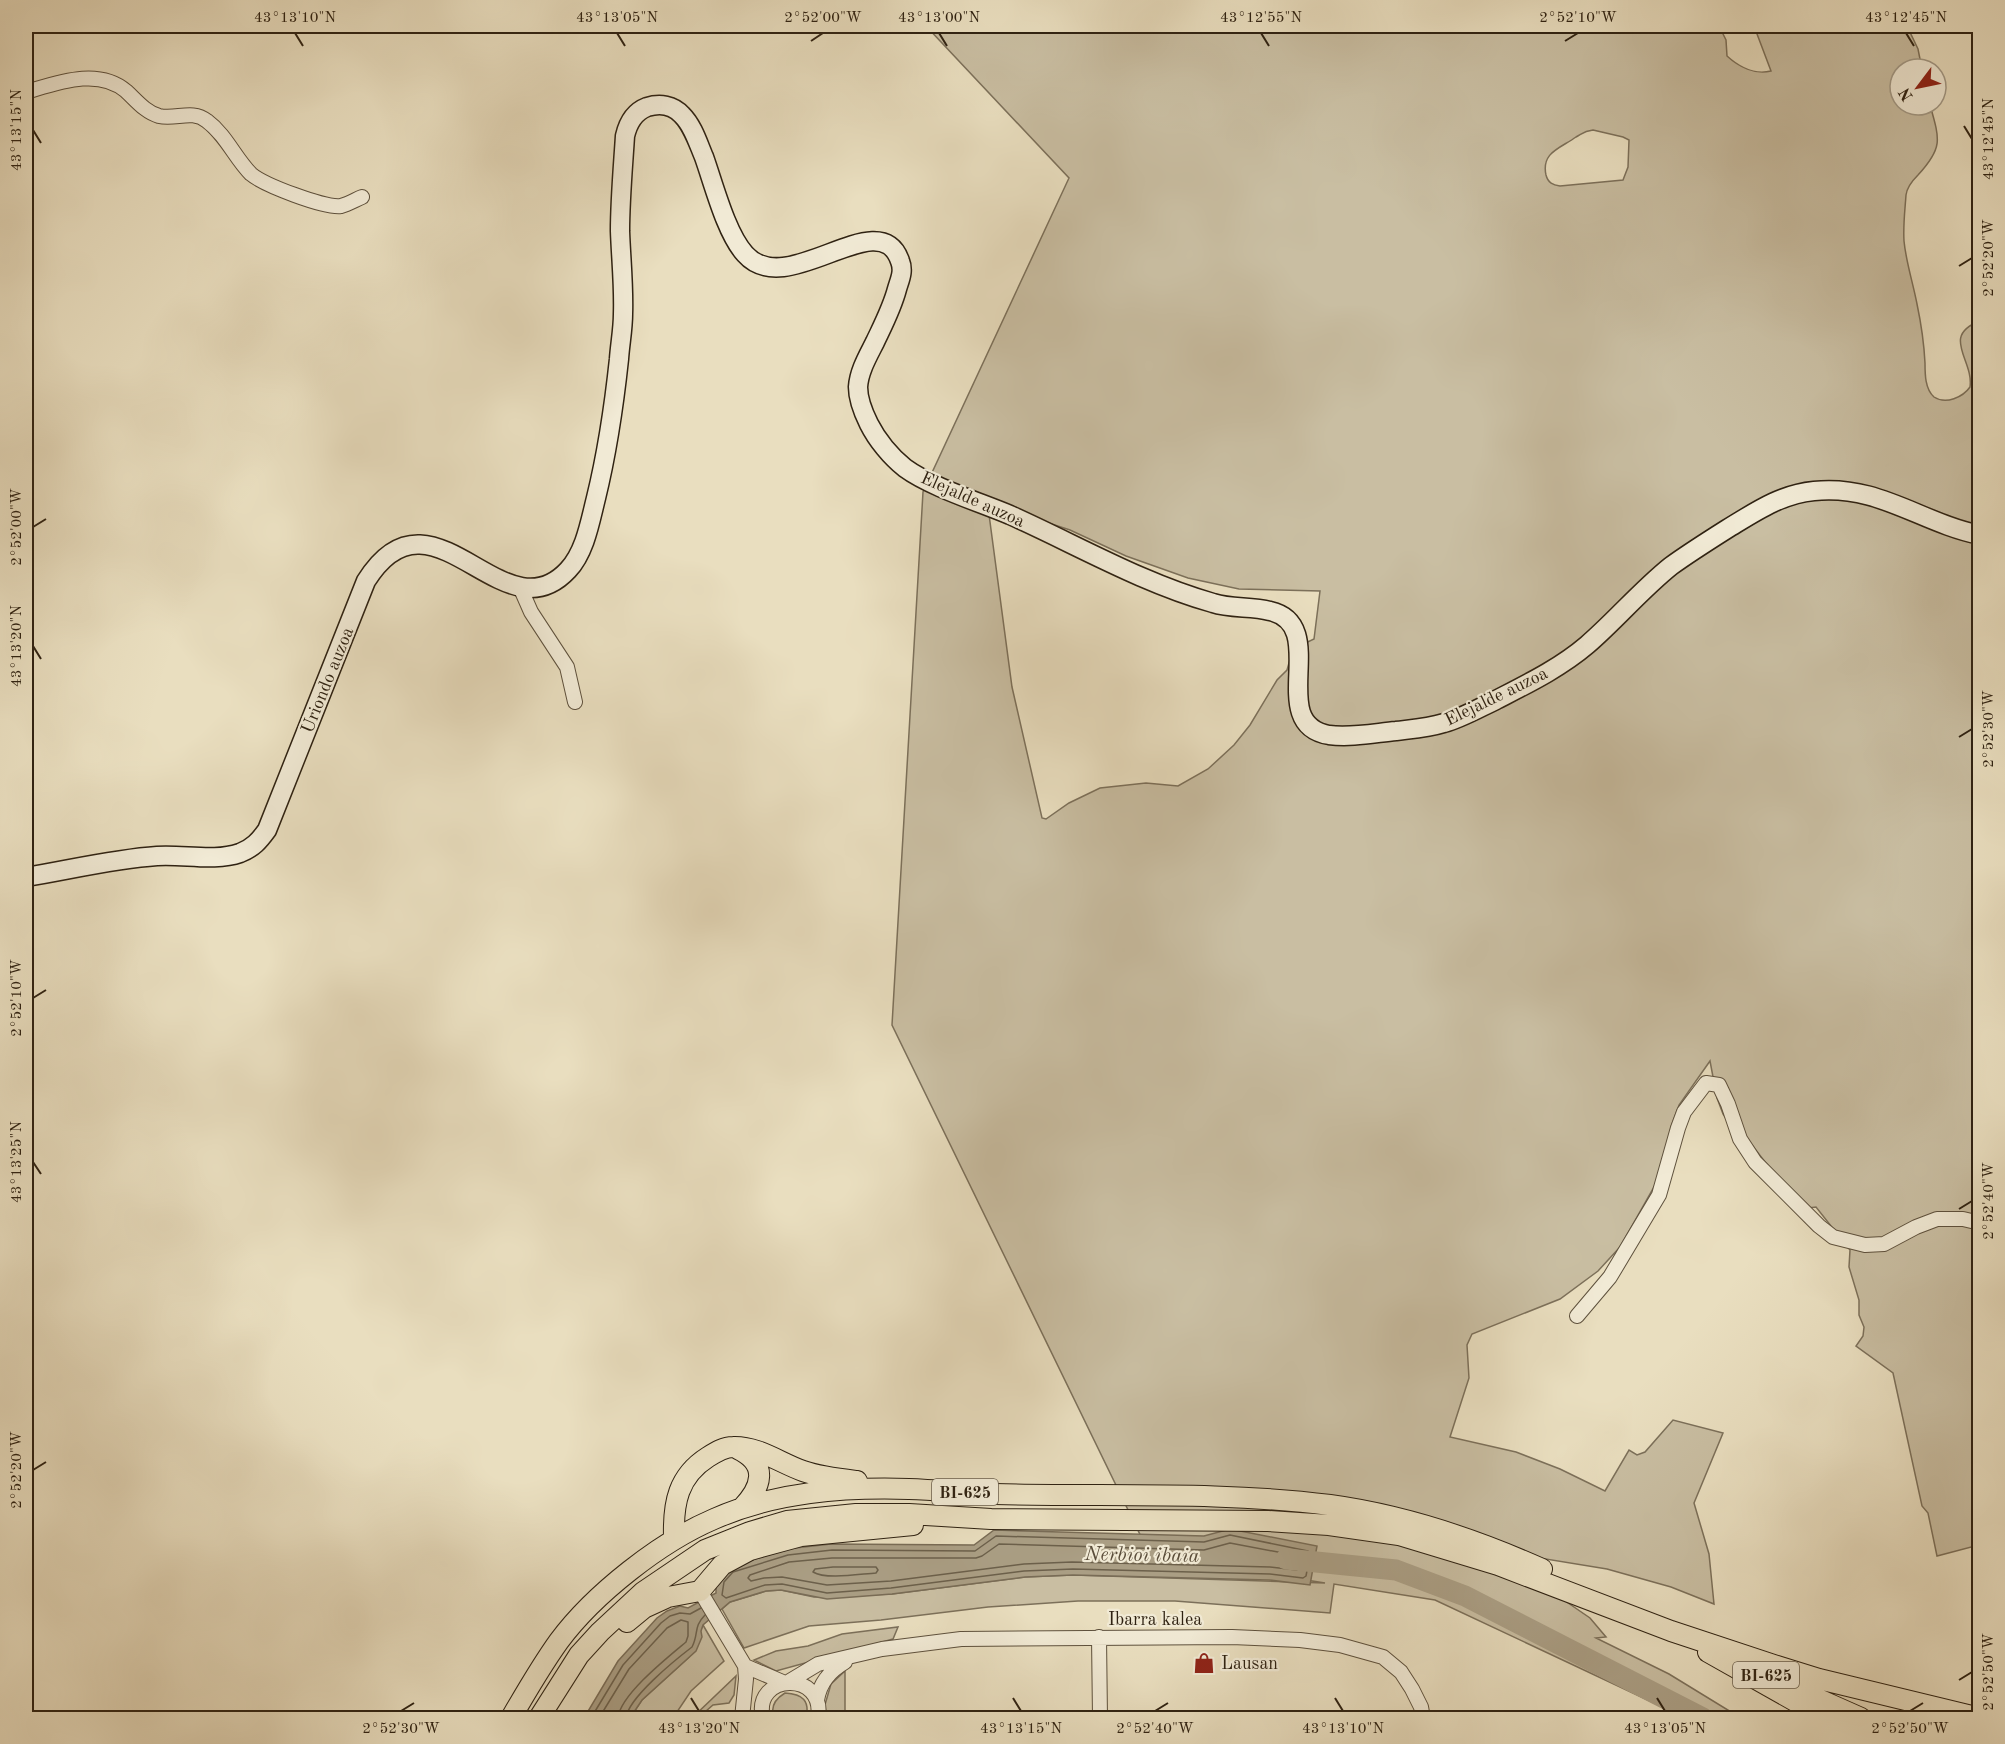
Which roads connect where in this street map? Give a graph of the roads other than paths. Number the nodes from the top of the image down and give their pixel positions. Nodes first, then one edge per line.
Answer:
1 (26, 92) edge
2 (362, 197) dead end
3 (1980, 535) edge
4 (520, 587) junction
5 (575, 702) dead end
6 (26, 878) edge
7 (1980, 1223) edge
8 (1577, 1316) dead end
9 (733, 1447) junction
10 (910, 1489) junction
11 (742, 1508) junction
12 (991, 1519) junction
13 (674, 1537) dead end
14 (687, 1569) dead end
15 (700, 1591) junction
16 (1671, 1631) junction
17 (1100, 1637) junction
18 (852, 1657) junction
19 (745, 1672) junction
20 (787, 1683) junction
21 (817, 1700) junction
22 (762, 1717) edge
23 (818, 1718) edge
24 (1980, 1718) edge
25 (511, 1719) edge
26 (539, 1719) edge
27 (552, 1719) edge
28 (742, 1719) edge
29 (1100, 1719) edge
30 (1423, 1719) edge
31 (1826, 1719) edge
32 (1861, 1719) edge

1 - 2 street
3 - 4 street, Elejalde auzoa
4 - 5 street
4 - 6 street, Uriondo auzoa
7 - 8 street
9 - 10 main road
9 - 11 main road
9 - 13 main road
10 - 11 main road, BI-625
10 - 16 main road, BI-625
11 - 25 main road, BI-625
12 - 15 main road
12 - 16 main road, BI-625
12 - 26 main road, BI-625
14 - 15 main road
15 - 19 street
15 - 27 main road
16 - 24 main road
16 - 31 main road
16 - 32 main road, BI-625
17 - 18 street, Ibarra kalea
17 - 29 street
17 - 30 street, Ibarra kalea
18 - 20 street, Ibarra kalea
18 - 21 street, Ibarra kalea
19 - 20 street
19 - 22 street
19 - 28 street
20 - 21 street
20 - 22 street, Ibarra kalea
21 - 23 street

